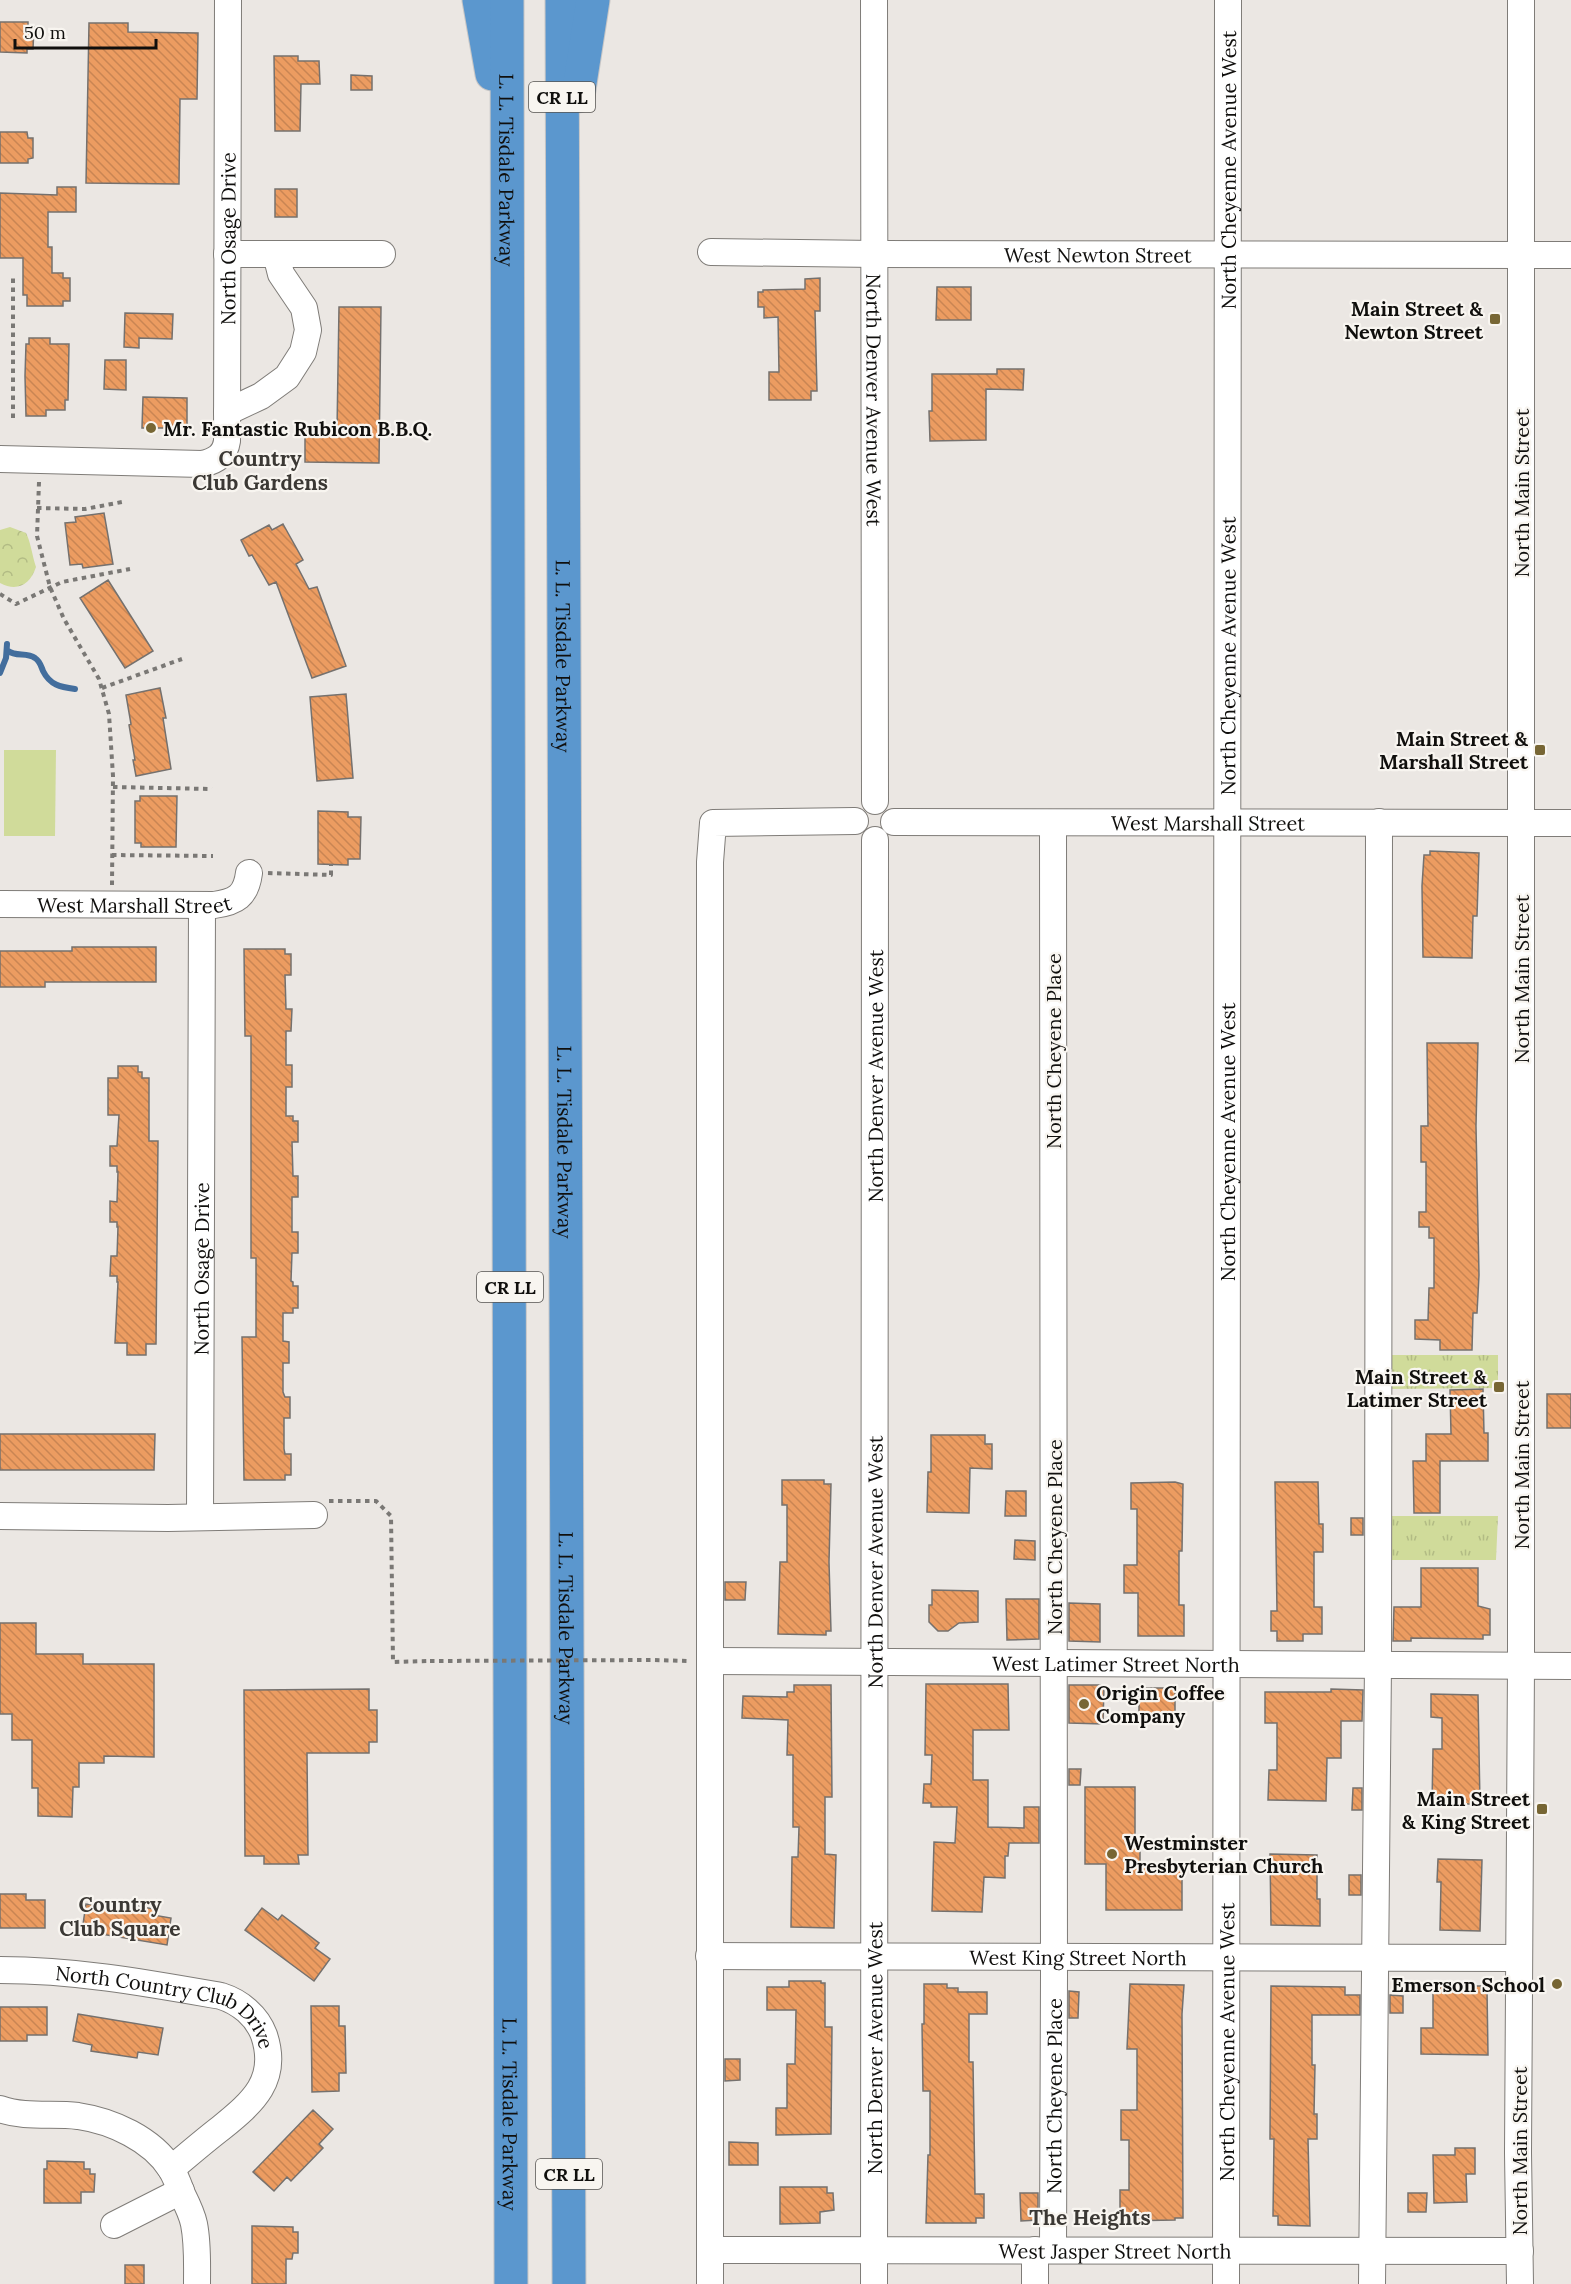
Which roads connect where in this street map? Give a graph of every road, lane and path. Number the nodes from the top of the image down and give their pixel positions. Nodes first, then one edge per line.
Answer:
1 (228, 0) edge
2 (479, 0) edge
3 (507, 0) edge
4 (562, 0) edge
5 (593, 0) edge
6 (874, 0) edge
7 (1228, 0) edge
8 (1521, 0) edge
9 (508, 168) junction
10 (563, 195) junction
11 (711, 252) dead end
12 (227, 254) junction
13 (276, 254) junction
14 (382, 254) dead end
15 (1229, 254) junction
16 (875, 255) junction
17 (1521, 255) junction
18 (1571, 255) edge
19 (14, 278) dead end
20 (227, 412) junction
21 (13, 418) dead end
22 (0, 459) edge
23 (39, 482) dead end
24 (122, 502) dead end
25 (37, 508) junction
26 (130, 569) dead end
27 (50, 587) junction
28 (0, 594) edge
29 (182, 659) dead end
30 (102, 688) junction
31 (113, 788) junction
32 (212, 789) dead end
33 (875, 801) junction
34 (855, 821) junction
35 (894, 822) junction
36 (1228, 822) junction
37 (1379, 822) junction
38 (1521, 822) junction
39 (1571, 823) edge
40 (1053, 824) junction
41 (875, 840) junction
42 (112, 855) junction
43 (213, 856) dead end
44 (331, 864) dead end
45 (249, 873) joint
46 (112, 885) dead end
47 (0, 904) edge
48 (202, 906) junction
49 (319, 1508) joint
50 (0, 1516) edge
51 (200, 1517) junction
52 (703, 1661) junction
53 (875, 1662) junction
54 (1054, 1663) junction
55 (1228, 1664) junction
56 (1378, 1664) junction
57 (1521, 1665) junction
58 (1571, 1666) edge
59 (874, 1955) junction
60 (710, 1956) junction
61 (1054, 1957) junction
62 (1227, 1958) junction
63 (1374, 1958) junction
64 (1519, 1958) junction
65 (0, 1970) edge
66 (0, 2109) edge
67 (176, 2180) junction
68 (114, 2225) dead end
69 (710, 2250) junction
70 (874, 2250) junction
71 (1044, 2250) junction
72 (1226, 2251) junction
73 (1520, 2251) junction
74 (1372, 2252) junction
75 (197, 2284) edge
76 (511, 2284) edge
77 (570, 2284) edge
78 (710, 2284) edge
79 (874, 2284) edge
80 (1035, 2284) edge
81 (1226, 2284) edge
82 (1372, 2284) edge
83 (1520, 2284) edge

1 - 12 street, North Osage Drive
2 - 9 highway
3 - 9 highway, L. L. Tisdale Parkway / CR LL
4 - 10 highway, L. L. Tisdale Parkway / CR LL
5 - 10 highway
6 - 16 street, North Denver Avenue West
7 - 15 street, North Cheyenne Avenue West
8 - 17 street, North Main Street
9 - 76 highway, L. L. Tisdale Parkway / CR LL
10 - 77 highway, L. L. Tisdale Parkway / CR LL
11 - 16 street, West Newton Street
12 - 13 street
12 - 20 street, North Osage Drive
13 - 14 street
13 - 20 street
15 - 16 street, West Newton Street
15 - 17 street, West Newton Street
15 - 36 street, North Cheyenne Avenue West
16 - 33 street, North Denver Avenue West
17 - 18 street, West Newton Street
17 - 38 street, North Main Street
19 - 21 path
20 - 22 street, North Osage Drive
23 - 25 path
24 - 25 path
25 - 27 path
26 - 27 path
27 - 28 path
27 - 30 path
29 - 30 path
30 - 31 path
31 - 32 path
31 - 42 path
33 - 34 street
33 - 35 street
34 - 41 street
34 - 52 street
35 - 40 street, West Marshall Street
35 - 41 street
36 - 37 street, West Marshall Street
36 - 40 street, West Marshall Street
36 - 55 street, North Cheyenne Avenue West
37 - 38 street, West Marshall Street
37 - 56 street
38 - 39 street, West Marshall Street
38 - 57 street, North Main Street
40 - 54 street, North Cheyene Place
41 - 53 street, North Denver Avenue West
42 - 43 path
42 - 46 path
44 - 45 path
45 - 48 street, West Marshall Street
47 - 48 street, West Marshall Street
48 - 51 street, North Osage Drive
49 - 51 street
49 - 52 path, bridge
50 - 51 street
52 - 53 street, West Latimer Street North
52 - 60 street
53 - 54 street, West Latimer Street North
53 - 59 street, North Denver Avenue West
54 - 55 street, West Latimer Street North
54 - 61 street, North Cheyene Place
55 - 56 street, West Latimer Street North
55 - 62 street, North Cheyenne Avenue West
56 - 57 street, West Latimer Street North
56 - 63 street
57 - 58 street, West Latimer Street North
57 - 64 street, North Main Street
59 - 60 street, West King Street North
59 - 61 street, West King Street North
59 - 70 street, North Denver Avenue West
60 - 69 street
61 - 62 street, West King Street North
61 - 71 street, North Cheyene Place
62 - 63 street, West King Street North
62 - 72 street, North Cheyenne Avenue West
63 - 64 street, West King Street North
63 - 74 street
64 - 73 street, North Main Street
65 - 67 street, North Country Club Drive
66 - 67 street
67 - 68 street, North Country Club Drive
67 - 75 street
69 - 70 street, West Jasper Street North
69 - 78 street
70 - 71 street, West Jasper Street North
70 - 79 street, North Denver Avenue West
71 - 72 street, West Jasper Street North
71 - 80 street, North Cheyene Place
72 - 74 street, West Jasper Street North
72 - 81 street, North Cheyenne Avenue West
73 - 74 street, West Jasper Street North
73 - 83 street, North Main Street
74 - 82 street

